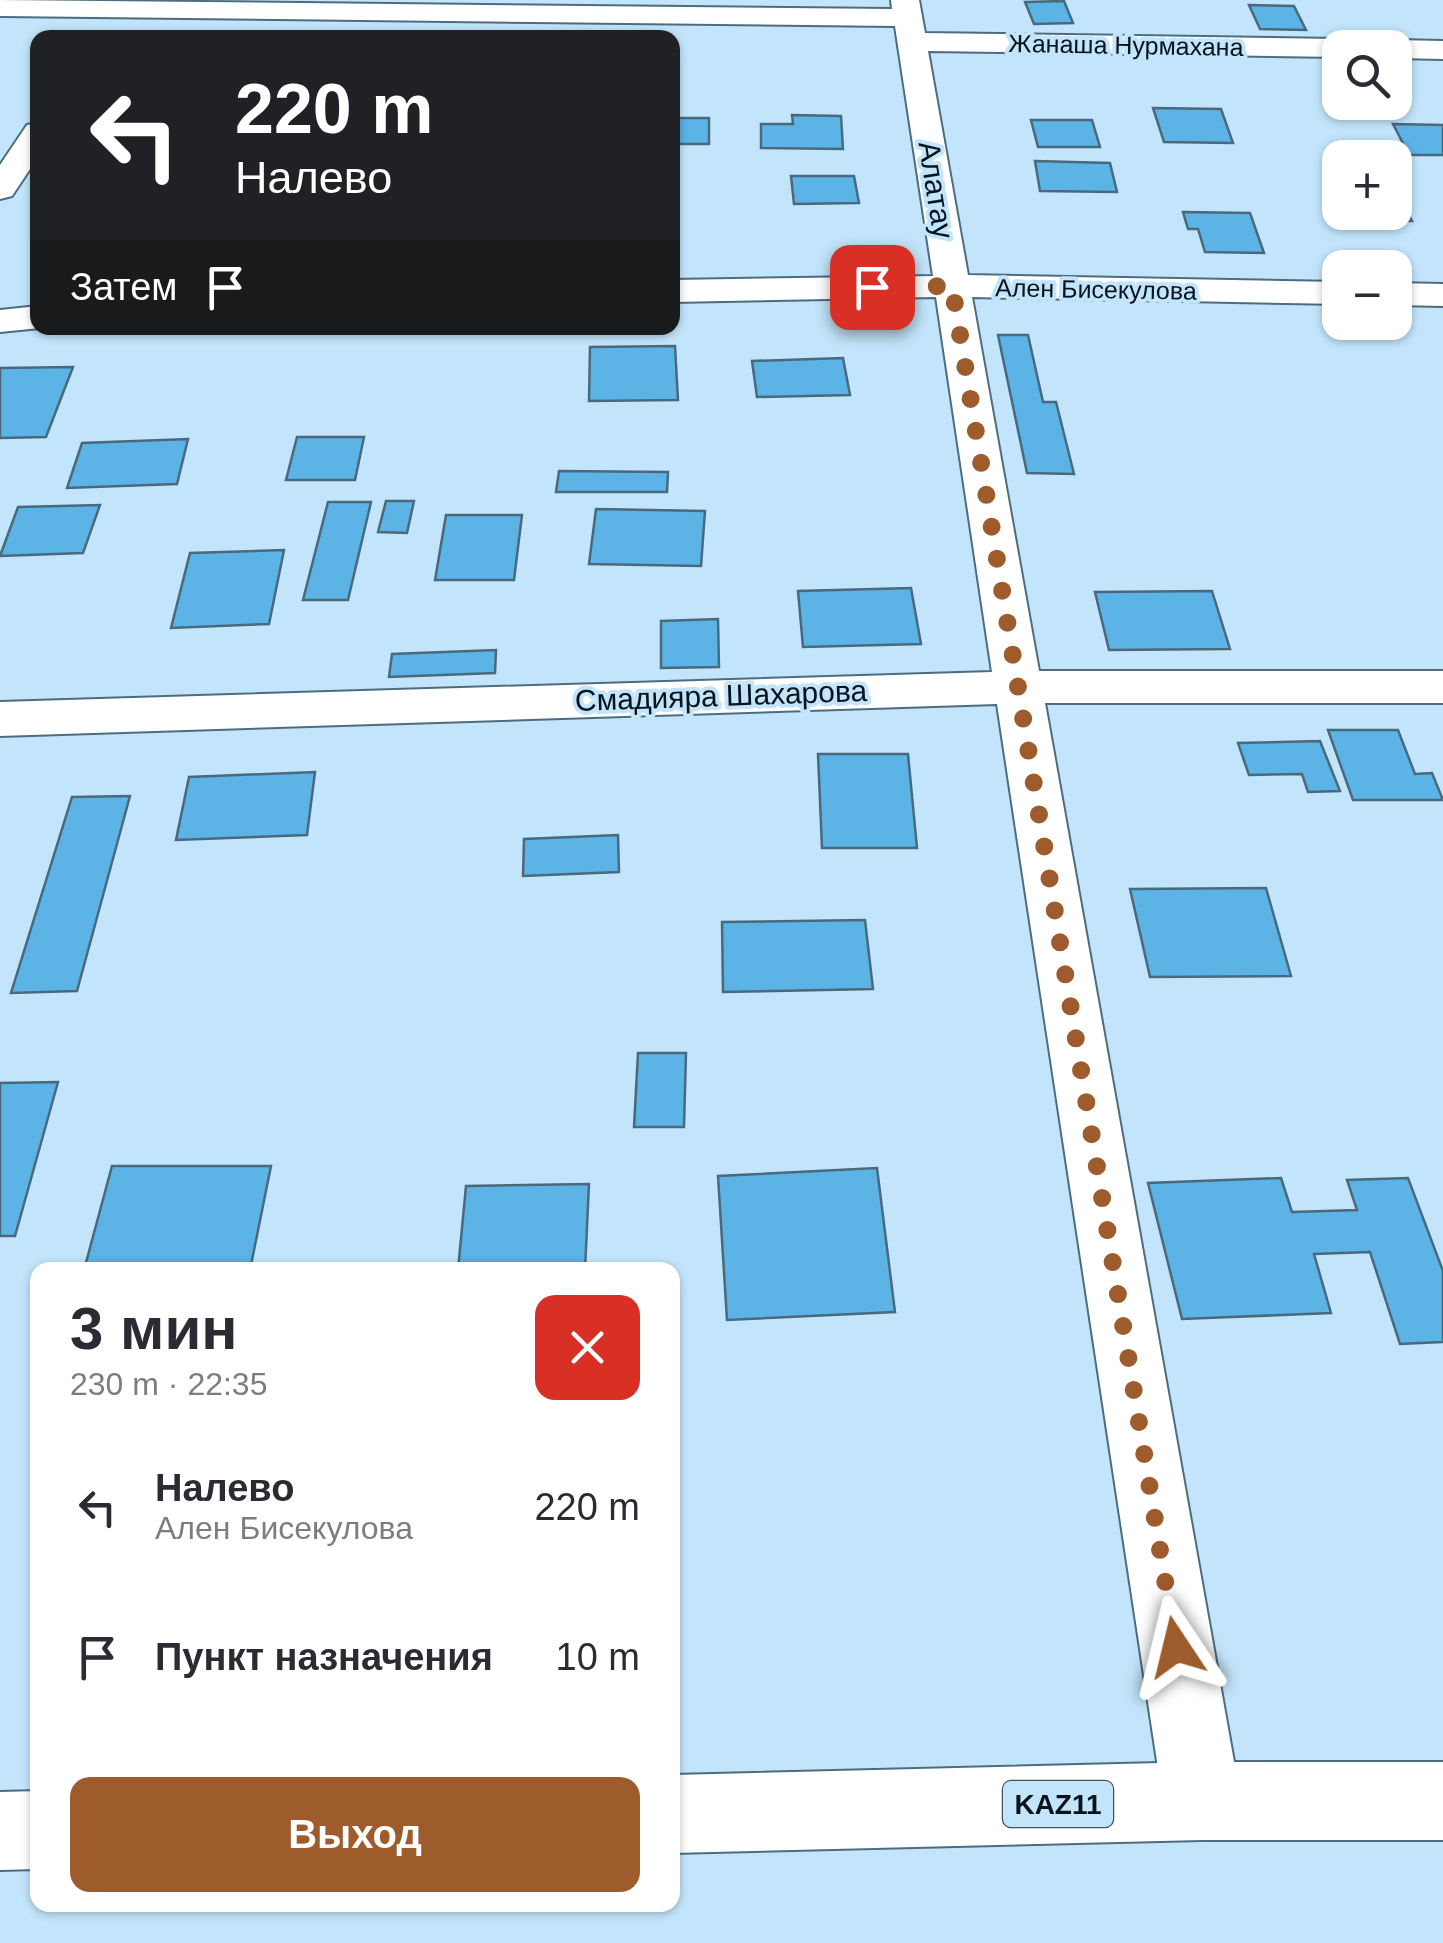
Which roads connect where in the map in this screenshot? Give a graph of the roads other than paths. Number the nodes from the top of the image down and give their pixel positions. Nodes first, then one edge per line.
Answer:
1 (0, 8) edge
2 (117, 9) junction
3 (908, 20) edge
4 (104, 30) edge
5 (1322, 47) edge
6 (1412, 49) edge
7 (1443, 50) edge
8 (30, 144) edge
9 (0, 189) edge
10 (952, 286) junction
11 (680, 290) edge
12 (1322, 293) edge
13 (1412, 294) edge
14 (1443, 295) edge
15 (30, 318) edge
16 (0, 321) edge
17 (1018, 687) junction
18 (1443, 687) edge
19 (0, 718) edge
20 (1202, 1801) junction
21 (1443, 1801) edge
22 (680, 1814) edge
23 (30, 1830) edge
24 (0, 1831) edge

1 - 2 main road, Жанаша Нурмахана
2 - 3 main road, Жанаша Нурмахана
2 - 4 main road
3 - 5 main road, Жанаша Нурмахана
3 - 10 main road, Алатау
6 - 7 main road
8 - 9 main road
10 - 11 main road, Ален Бисекулова
10 - 12 main road, Ален Бисекулова
10 - 17 main road, Алатау
13 - 14 main road
15 - 16 main road
17 - 18 main road, Смадияра Шахарова
17 - 19 main road, Смадияра Шахарова
17 - 20 main road, Алатау
20 - 21 main road, KAZ11
20 - 22 main road, KAZ11
23 - 24 main road

